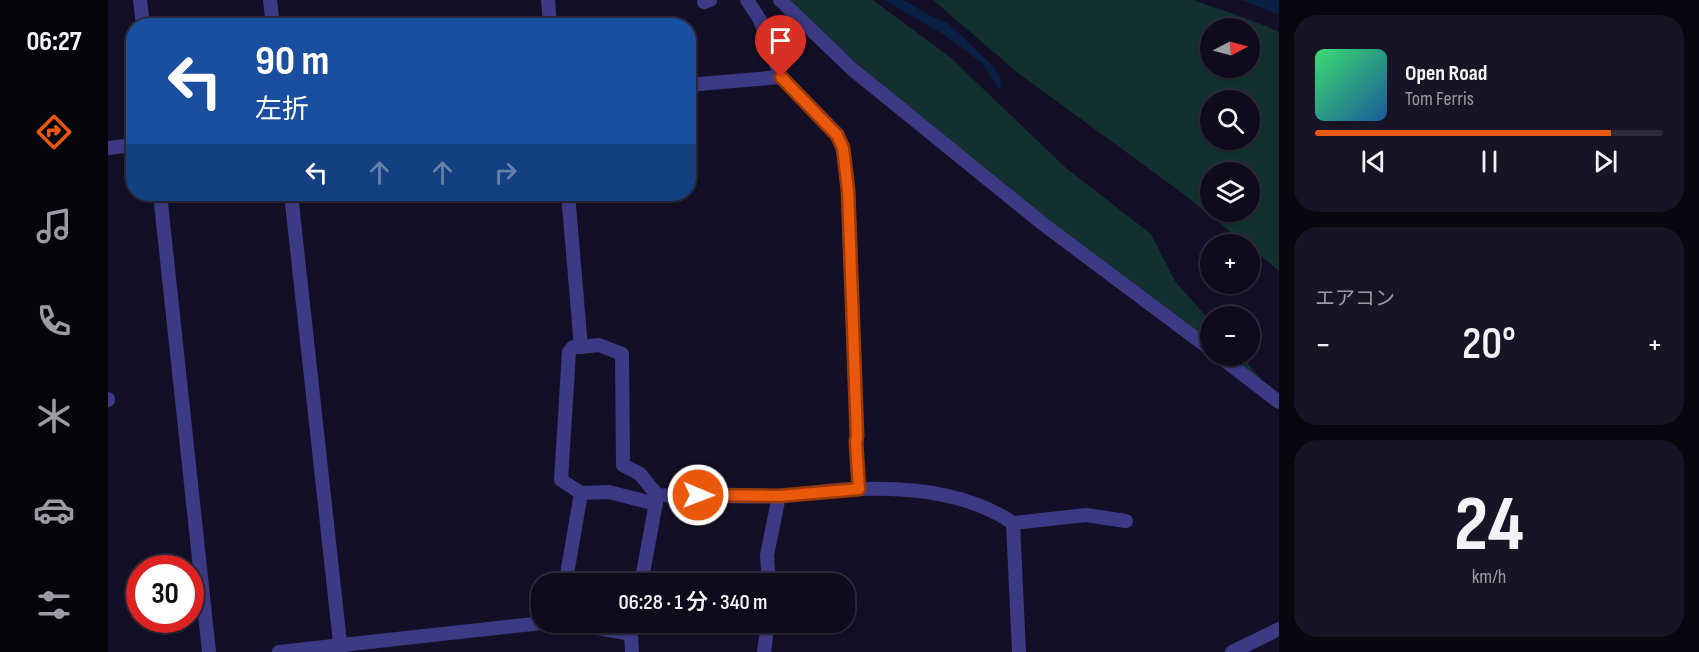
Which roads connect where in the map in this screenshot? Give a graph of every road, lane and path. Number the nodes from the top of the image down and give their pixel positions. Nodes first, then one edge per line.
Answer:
1 (140, 0) edge
2 (270, 0) edge
3 (548, 0) edge
4 (747, 0) edge
5 (780, 0) edge
6 (141, 18) edge
7 (272, 18) edge
8 (549, 18) edge
9 (781, 77) junction
10 (696, 85) edge
11 (126, 146) edge
12 (108, 148) edge
13 (161, 201) edge
14 (292, 201) edge
15 (569, 201) edge
16 (1200, 342) edge
17 (581, 346) junction
18 (1232, 366) edge
19 (1279, 402) edge
20 (859, 489) junction
21 (580, 493) junction
22 (779, 496) junction
23 (657, 499) junction
24 (1126, 521) dead end
25 (1013, 523) junction
26 (567, 573) edge
27 (643, 573) edge
28 (768, 573) edge
29 (531, 625) edge
30 (1279, 628) edge
31 (632, 633) edge
32 (767, 633) edge
33 (340, 649) edge
34 (209, 652) edge
35 (279, 652) edge
36 (632, 652) edge
37 (764, 652) edge
38 (1019, 652) edge
39 (1232, 652) edge

1 - 6 street
2 - 7 street
3 - 8 street
4 - 9 street
5 - 16 street
9 - 10 street
9 - 20 street
11 - 12 street
13 - 34 street
14 - 33 street
15 - 17 street
17 - 21 street
17 - 23 street
18 - 19 street
20 - 22 street
20 - 25 street
21 - 23 street
21 - 26 street
22 - 23 street
22 - 28 street
23 - 27 street
24 - 25 street
25 - 38 street
29 - 33 street
30 - 39 street
31 - 36 street
32 - 37 street
33 - 35 street

